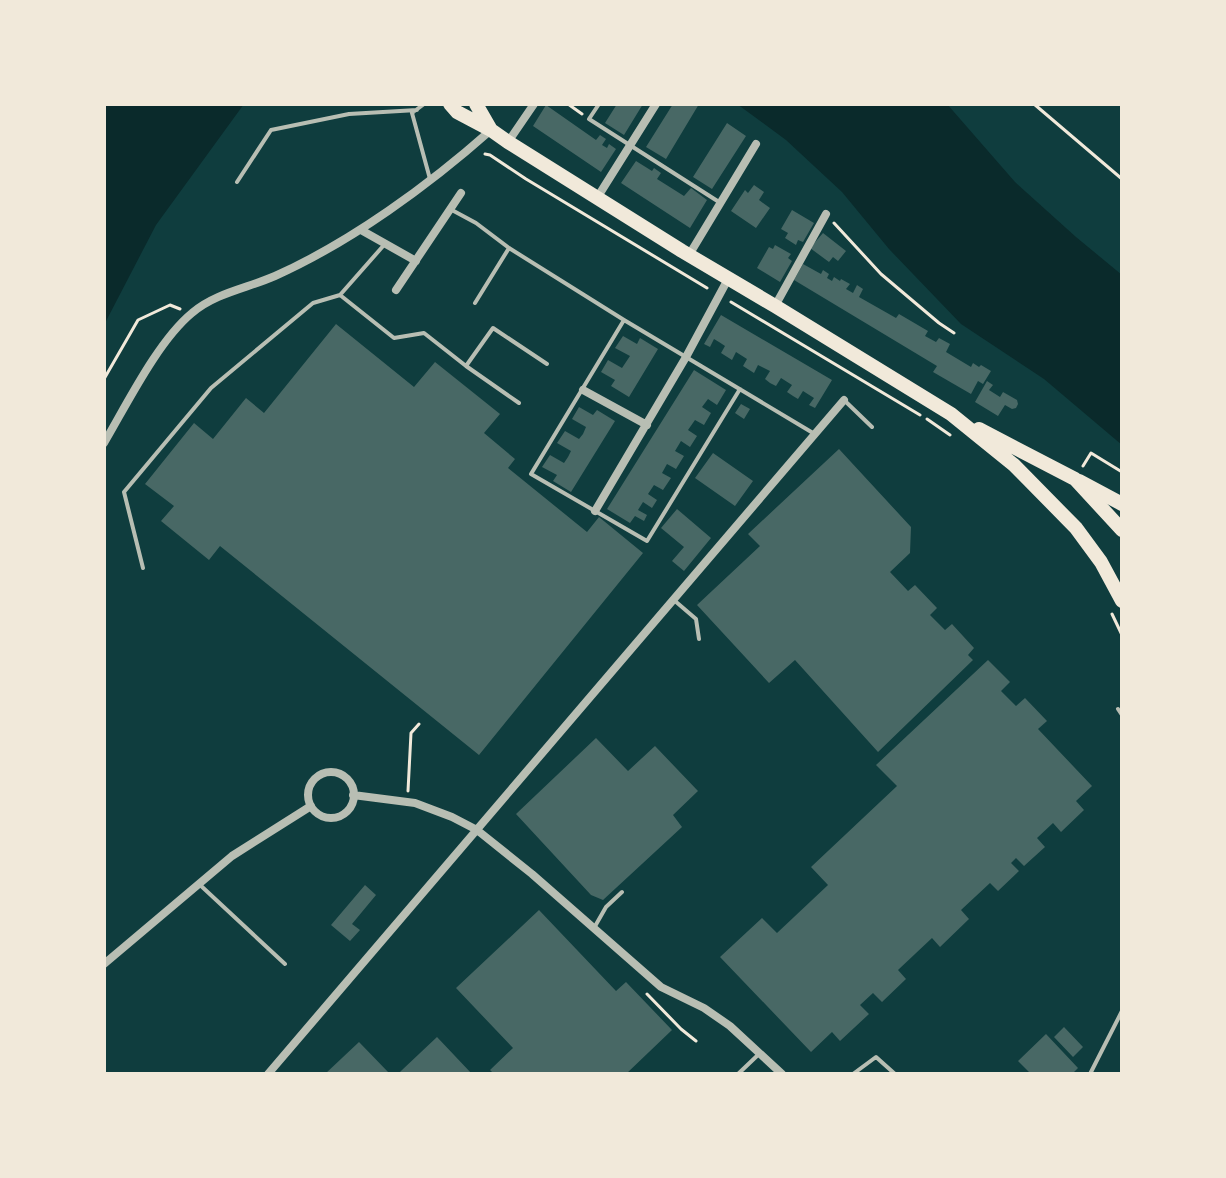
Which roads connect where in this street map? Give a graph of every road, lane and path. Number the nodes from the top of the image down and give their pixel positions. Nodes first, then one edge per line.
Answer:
1 (424, 104) edge
2 (450, 104) edge
3 (476, 104) edge
4 (534, 104) edge
5 (568, 104) edge
6 (599, 104) edge
7 (656, 104) edge
8 (1034, 104) edge
9 (417, 110) junction
10 (589, 119) junction
11 (491, 130) junction
12 (508, 142) junction
13 (756, 144) dead end
14 (631, 146) junction
15 (473, 147) junction
16 (430, 179) junction
17 (1122, 179) edge
18 (237, 182) dead end
19 (461, 193) dead end
20 (597, 198) junction
21 (721, 203) junction
22 (450, 209) junction
23 (826, 214) joint
24 (361, 230) junction
25 (385, 243) junction
26 (509, 248) junction
27 (689, 255) junction
28 (416, 261) junction
29 (728, 279) junction
30 (396, 290) dead end
31 (340, 295) junction
32 (719, 295) junction
33 (475, 303) dead end
34 (170, 305) dead end
35 (775, 306) junction
36 (624, 320) junction
37 (954, 333) dead end
38 (686, 357) junction
39 (547, 364) dead end
40 (466, 366) junction
41 (104, 379) edge
42 (740, 389) junction
43 (583, 390) junction
44 (844, 400) joint
45 (519, 403) dead end
46 (951, 414) junction
47 (647, 425) junction
48 (872, 427) dead end
49 (815, 435) junction
50 (959, 441) dead end
51 (104, 443) edge
52 (1122, 472) edge
53 (1075, 479) junction
54 (1122, 504) edge
55 (595, 511) junction
56 (1122, 530) edge
57 (143, 568) dead end
58 (673, 599) junction
59 (1116, 605) edge
60 (1122, 635) edge
61 (699, 639) dead end
62 (1118, 709) dead end
63 (1122, 715) edge
64 (419, 724) dead end
65 (353, 795) junction
66 (408, 802) junction
67 (311, 806) junction
68 (477, 830) junction
69 (198, 884) junction
70 (622, 892) dead end
71 (594, 928) junction
72 (104, 964) edge
73 (285, 964) dead end
74 (1122, 1011) edge
75 (759, 1054) junction
76 (268, 1074) edge
77 (738, 1074) edge
78 (782, 1074) edge
79 (853, 1074) edge
80 (895, 1074) edge
81 (1090, 1074) edge

1 - 9 lane
2 - 11 main road
3 - 11 main road
4 - 12 street
5 - 10 path
6 - 10 lane
7 - 14 street
8 - 17 path
9 - 16 lane
9 - 18 lane
10 - 14 lane
11 - 12 main road
11 - 15 street
12 - 20 main road
13 - 21 street
14 - 20 street
14 - 21 lane
15 - 16 street
15 - 32 path
16 - 24 street
19 - 22 street
20 - 27 main road
21 - 27 street
22 - 26 lane
22 - 28 street
23 - 35 street
23 - 37 path
24 - 25 street
24 - 51 street
25 - 28 street
25 - 31 lane
26 - 33 lane
26 - 36 lane
27 - 29 main road
28 - 30 street
29 - 32 street
29 - 35 main road
31 - 40 lane
31 - 57 lane
32 - 38 street
32 - 50 path
34 - 41 path
35 - 46 main road
36 - 38 lane
36 - 43 lane
38 - 42 lane
38 - 47 street
39 - 40 lane
40 - 45 lane
42 - 49 lane
42 - 55 lane
43 - 47 street
43 - 55 lane
44 - 48 lane
44 - 49 street
46 - 53 main road
46 - 59 main road
47 - 55 street
49 - 58 street
52 - 53 path
53 - 54 main road
53 - 56 main road
58 - 61 lane
58 - 68 street
59 - 60 path
62 - 63 lane
64 - 66 path
65 - 66 street
65 - 67 street
65 - 67 street
66 - 68 street
67 - 69 street
68 - 71 street
68 - 76 street
69 - 72 street
69 - 73 lane
70 - 71 lane
71 - 75 street
74 - 81 lane
75 - 77 lane
75 - 78 street
79 - 80 lane

